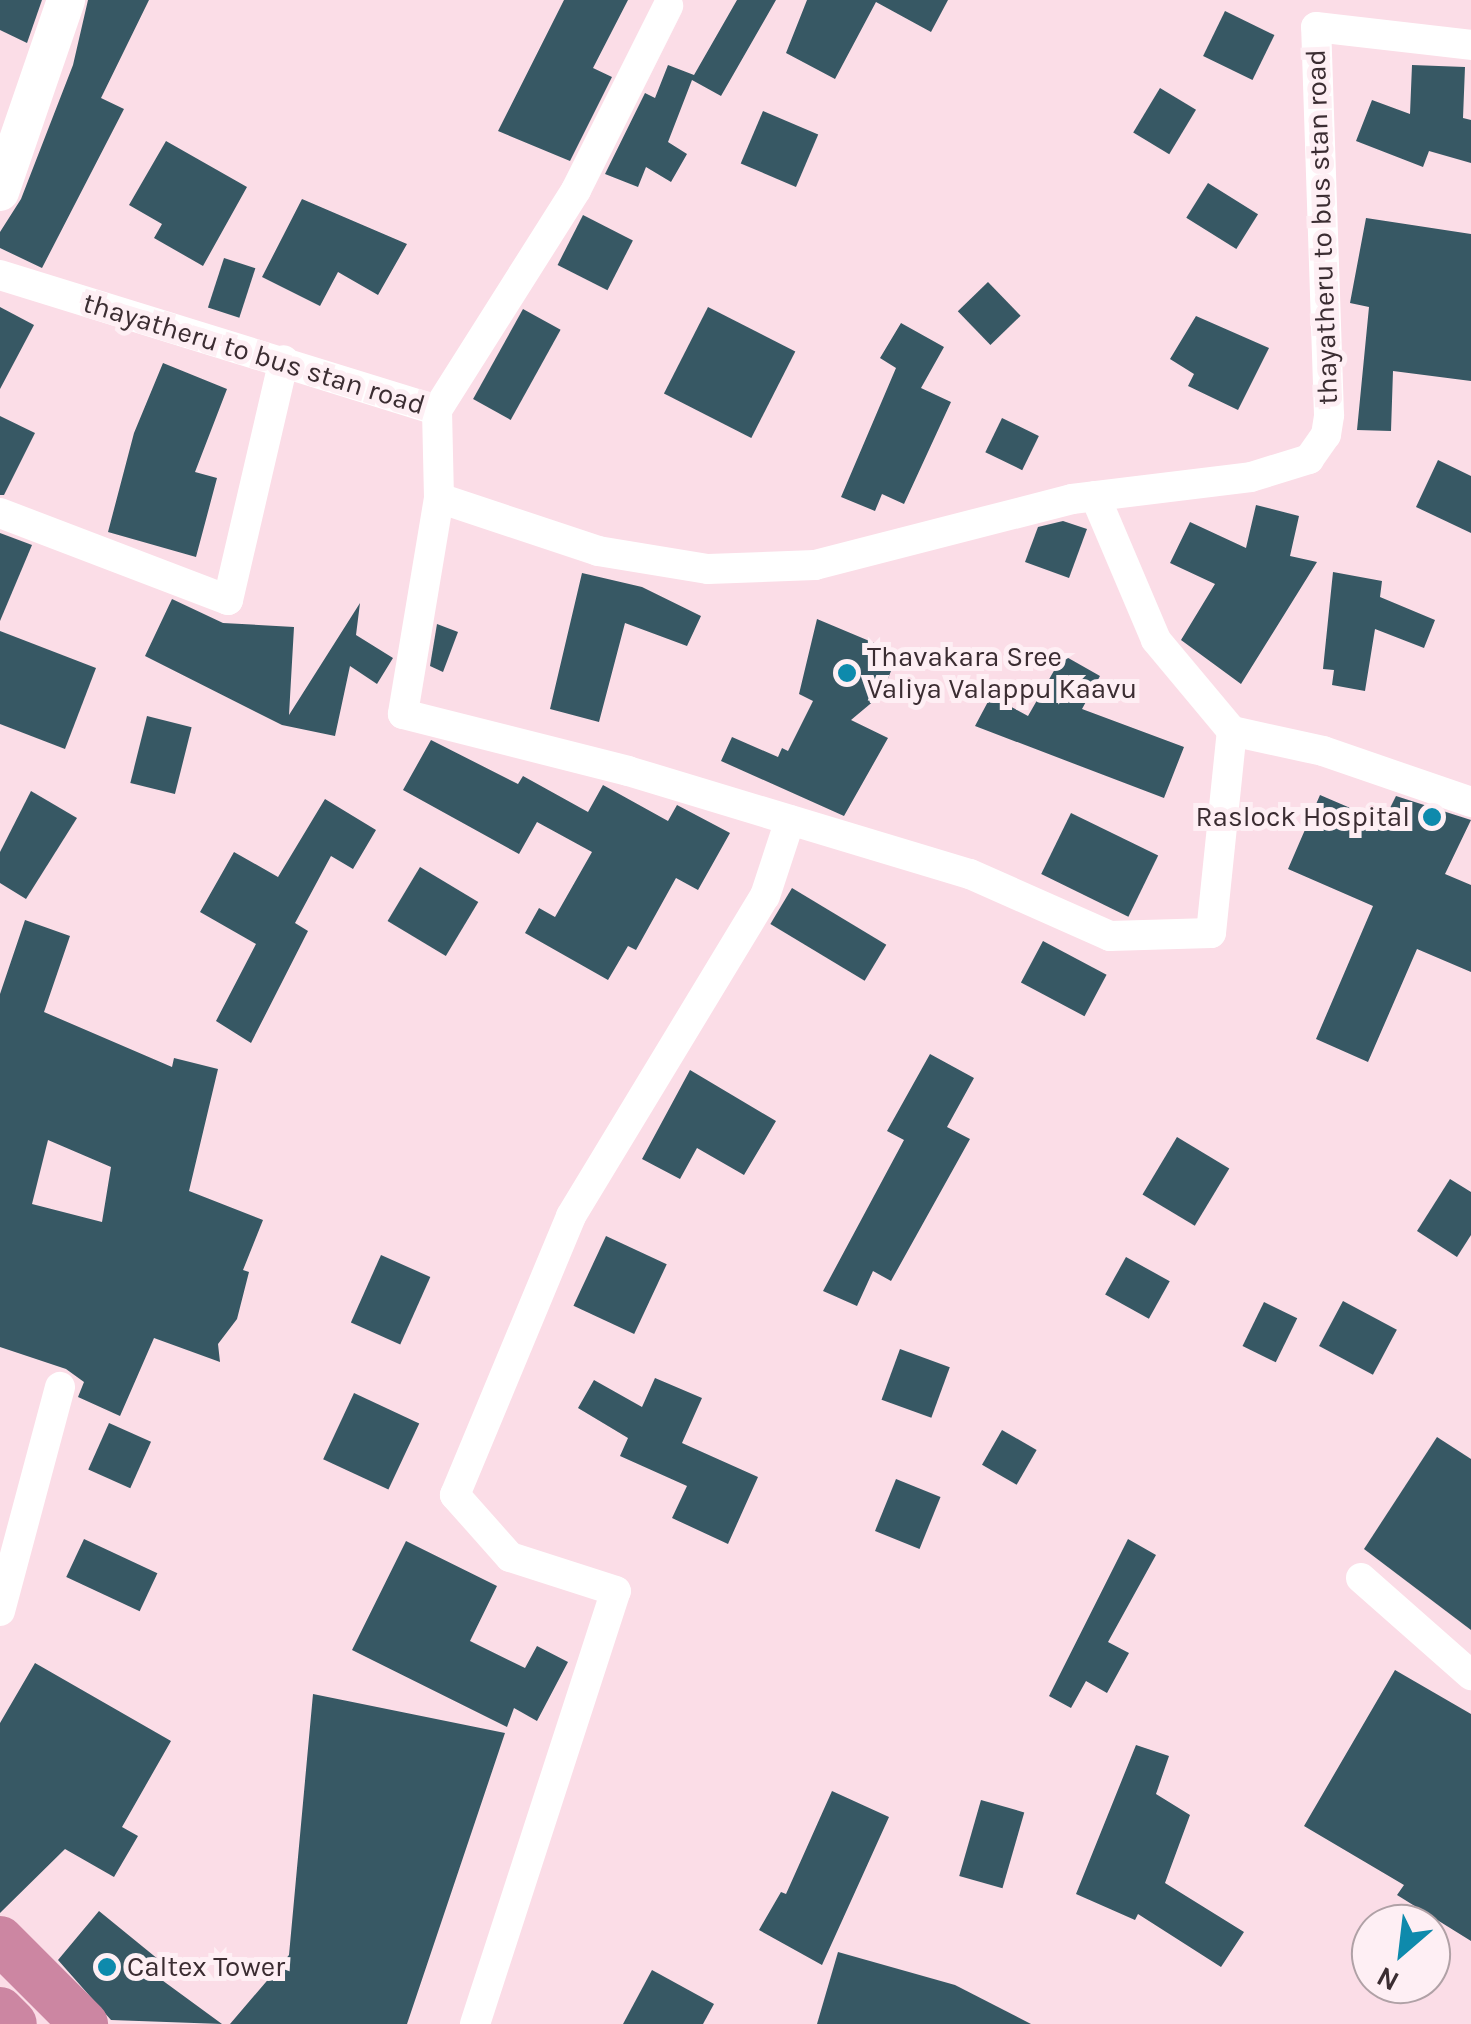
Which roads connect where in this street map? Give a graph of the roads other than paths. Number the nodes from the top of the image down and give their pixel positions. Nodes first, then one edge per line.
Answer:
1 (66, 0) edge
2 (668, 6) dead end
3 (1317, 14) edge
4 (1471, 45) edge
5 (0, 192) edge
6 (0, 275) edge
7 (284, 360) junction
8 (437, 410) junction
9 (1095, 496) junction
10 (439, 498) junction
11 (0, 513) edge
12 (1232, 731) junction
13 (1471, 802) edge
14 (790, 820) junction
15 (60, 1387) dead end
16 (1362, 1578) dead end
17 (0, 1611) edge
18 (1471, 1676) edge
19 (0, 1940) edge
20 (0, 2011) edge
21 (13, 2024) edge
22 (84, 2024) edge
23 (476, 2024) edge

1 - 5 street
2 - 8 street
3 - 4 street, thayatheru to bus stan road
3 - 9 street, thayatheru to bus stan road
6 - 7 street, thayatheru to bus stan road
7 - 8 street, thayatheru to bus stan road
7 - 11 street
8 - 10 street, thayatheru to bus stan road
9 - 10 street, thayatheru to bus stan road
9 - 12 street
10 - 14 street
12 - 13 street
12 - 14 street
14 - 23 street
15 - 17 street
16 - 18 street
19 - 22 highway
20 - 21 highway

